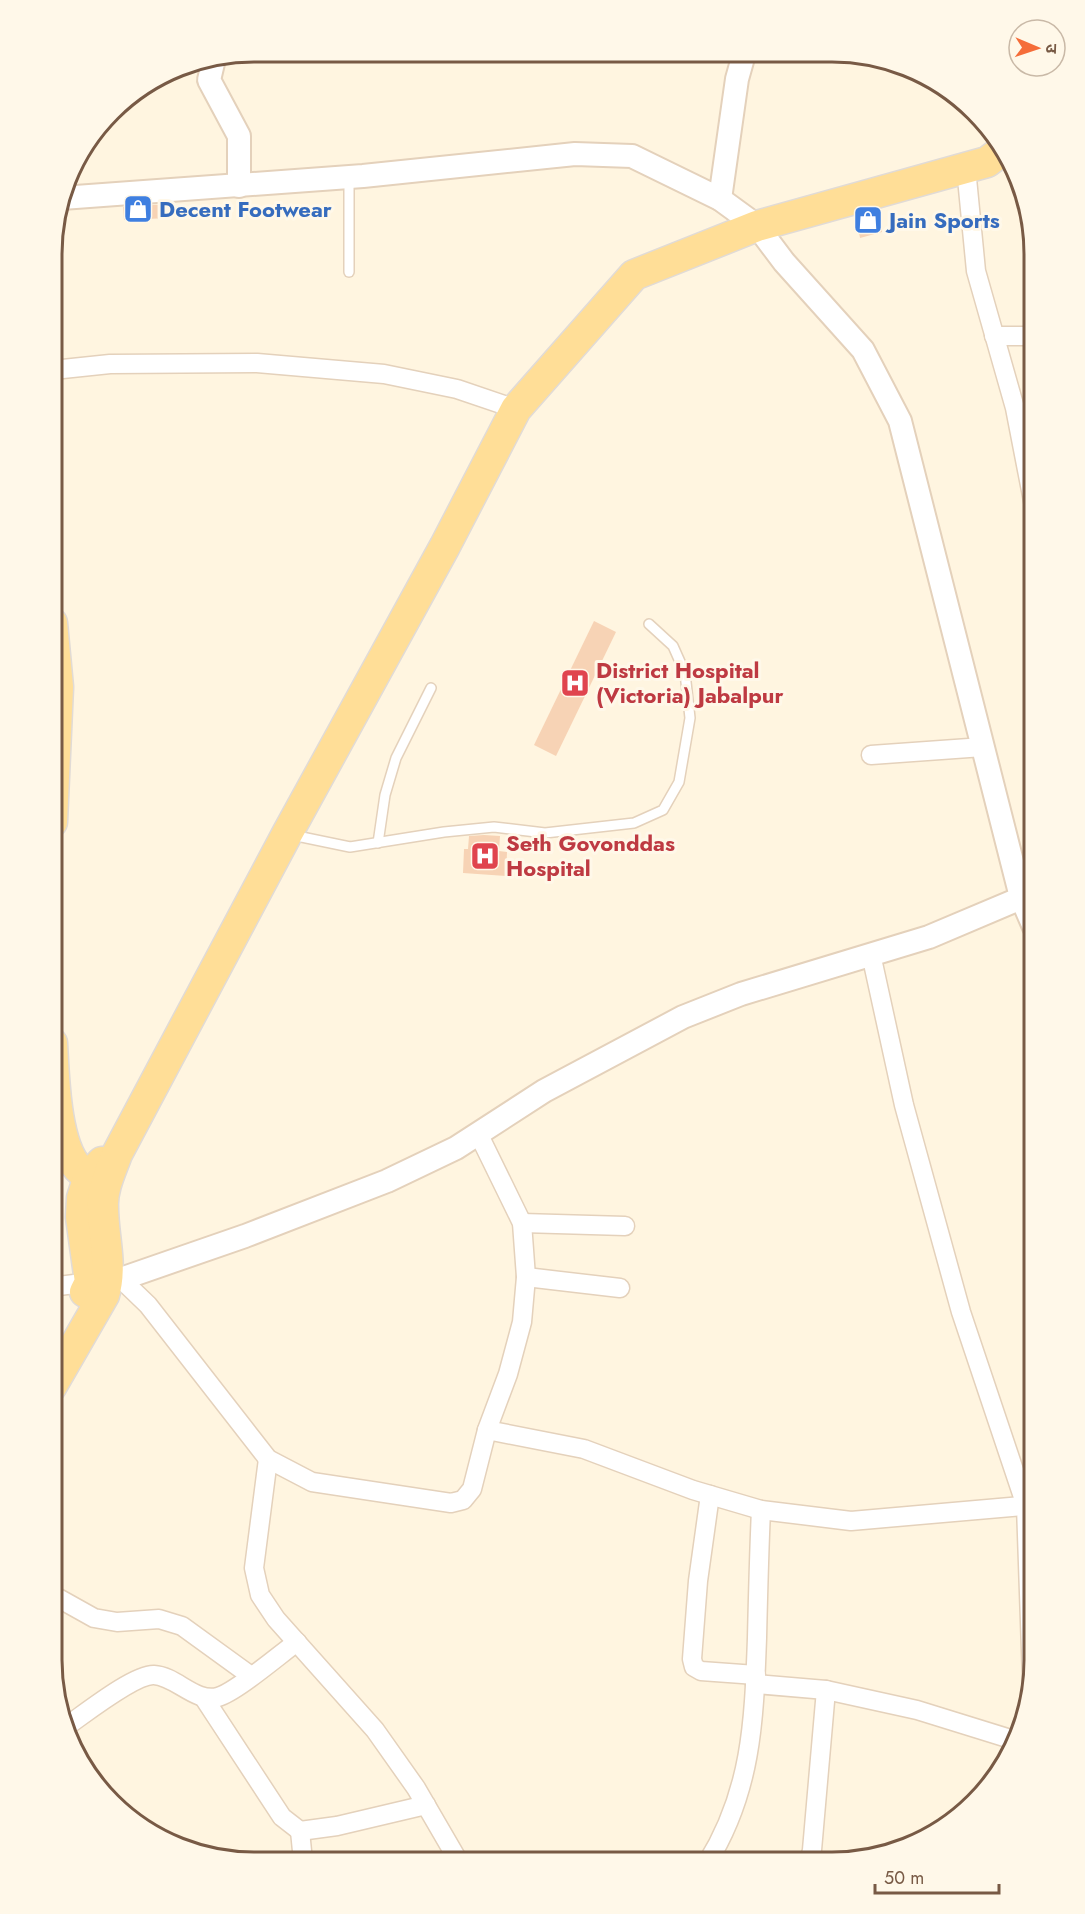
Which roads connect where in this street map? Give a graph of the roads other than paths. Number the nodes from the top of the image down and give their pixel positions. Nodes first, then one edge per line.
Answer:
1 (742, 62) edge
2 (212, 66) edge
3 (996, 155) edge
4 (966, 168) junction
5 (349, 177) junction
6 (239, 186) junction
7 (70, 197) edge
8 (720, 199) junction
9 (757, 226) junction
10 (349, 272) dead end
11 (994, 336) junction
12 (1024, 336) edge
13 (62, 369) edge
14 (516, 409) junction
15 (1024, 451) edge
16 (649, 624) dead end
17 (431, 688) dead end
18 (983, 747) junction
19 (871, 755) dead end
20 (287, 834) junction
21 (378, 843) junction
22 (1024, 883) edge
23 (1024, 896) edge
24 (871, 954) junction
25 (478, 1133) junction
26 (62, 1134) edge
27 (97, 1183) junction
28 (522, 1223) junction
29 (625, 1226) dead end
30 (526, 1277) junction
31 (107, 1280) junction
32 (62, 1286) edge
33 (620, 1288) dead end
34 (62, 1339) edge
35 (62, 1368) edge
36 (487, 1430) junction
37 (268, 1459) junction
38 (1023, 1487) edge
39 (710, 1495) junction
40 (1023, 1507) edge
41 (761, 1510) junction
42 (62, 1600) edge
43 (297, 1642) junction
44 (251, 1676) junction
45 (755, 1679) junction
46 (826, 1690) junction
47 (204, 1698) junction
48 (72, 1722) edge
49 (1007, 1738) edge
50 (426, 1805) junction
51 (300, 1831) junction
52 (302, 1852) edge
53 (453, 1852) edge
54 (712, 1852) edge
55 (812, 1852) edge

1 - 8 street
2 - 6 street
3 - 4 main road
4 - 9 main road
4 - 11 street
5 - 6 street
5 - 8 street
5 - 10 lane
6 - 7 street
8 - 9 street
9 - 14 main road
9 - 18 street
11 - 12 street
11 - 15 street
13 - 14 street
14 - 20 main road
16 - 21 lane
17 - 21 lane
18 - 19 street
18 - 22 street
20 - 21 lane
20 - 27 main road
23 - 24 street
24 - 25 street
24 - 38 street
25 - 28 street
25 - 31 street
26 - 27 main road
27 - 31 main road
28 - 29 street
28 - 30 street
30 - 33 street
30 - 36 street
31 - 32 street
31 - 34 main road
31 - 35 main road
31 - 37 street
36 - 37 street
36 - 39 street
37 - 43 street
39 - 41 street
39 - 45 street
40 - 41 street
41 - 45 street
42 - 44 street
43 - 44 street
43 - 50 street
44 - 47 street
45 - 46 street
45 - 54 street
46 - 49 street
46 - 55 street
47 - 48 street
47 - 51 street
50 - 51 street
50 - 53 street
51 - 52 street

